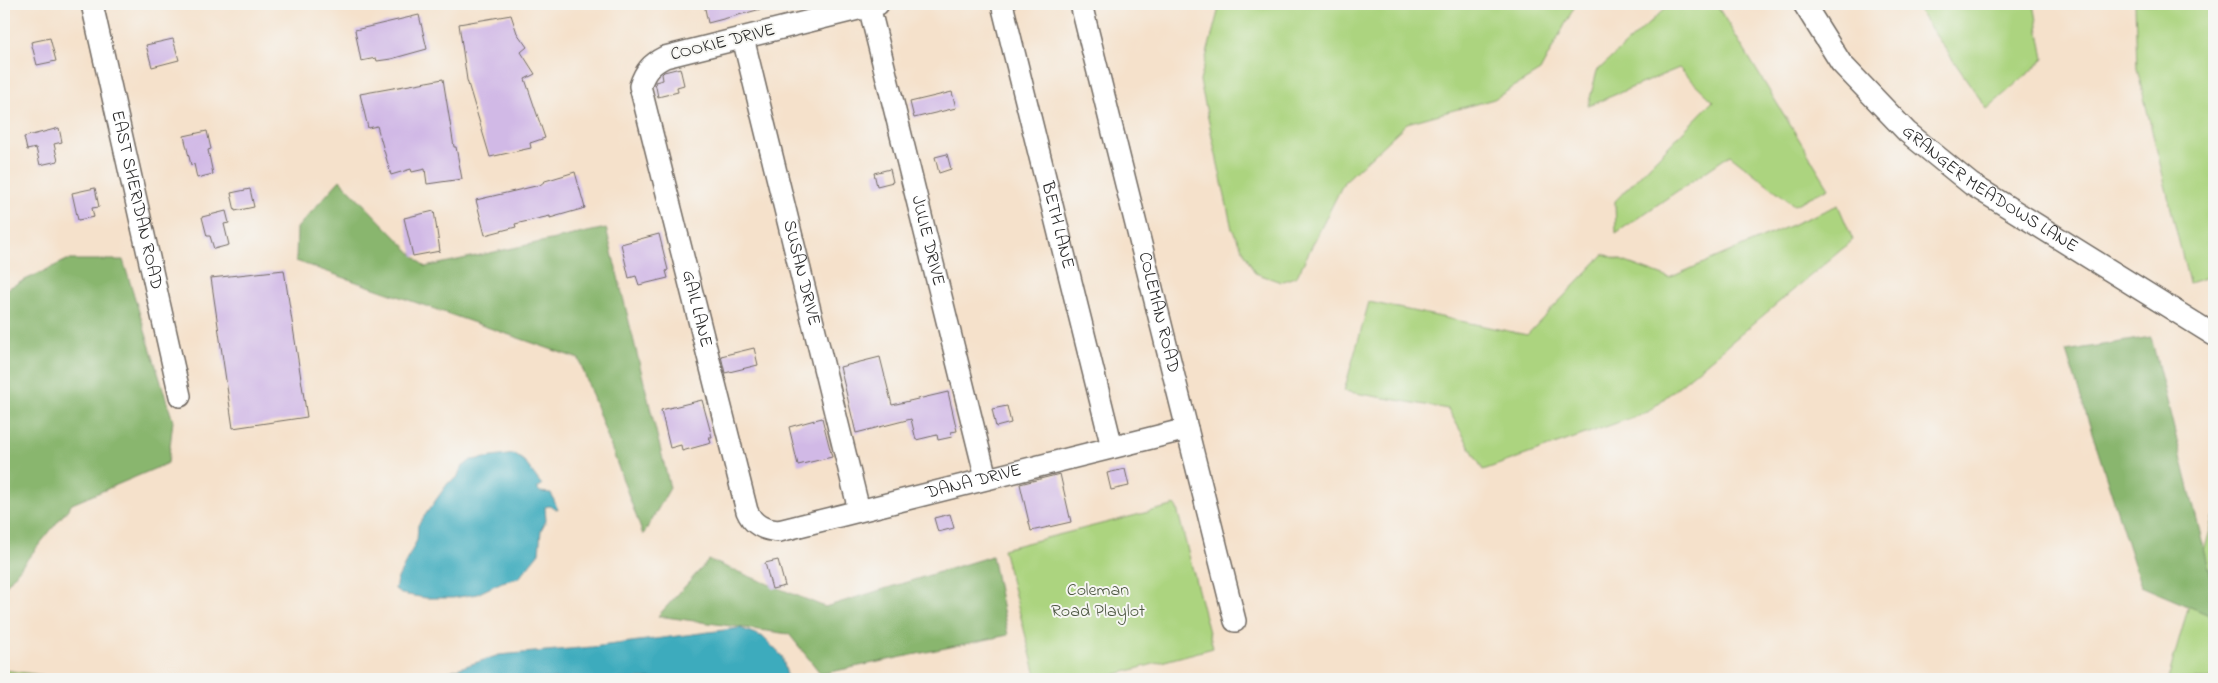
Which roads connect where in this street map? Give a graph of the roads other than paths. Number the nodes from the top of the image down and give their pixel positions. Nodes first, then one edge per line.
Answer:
1 (92, 4) edge
2 (1002, 4) edge
3 (1080, 4) edge
4 (1804, 4) edge
5 (874, 5) edge
6 (743, 38) junction
7 (640, 86) joint
8 (2214, 335) edge
9 (180, 396) dead end
10 (1187, 429) junction
11 (1112, 447) junction
12 (986, 478) junction
13 (859, 510) junction
14 (760, 526) joint
15 (1235, 621) dead end

1 - 9 street, EAST SHERIDAN ROAD
2 - 11 street, BETH LANE
3 - 10 street, COLEMAN ROAD
4 - 8 street, GRANGER MEADOWS LANE
5 - 6 street, COOKIE DRIVE
5 - 12 street, JULIE DRIVE
6 - 7 street, COOKIE DRIVE
6 - 13 street, SUSAN DRIVE
7 - 14 street, GAIL LANE
10 - 11 street, DANA DRIVE
10 - 15 street, COLEMAN ROAD
11 - 12 street, DANA DRIVE
12 - 13 street, DANA DRIVE
13 - 14 street, DANA DRIVE

